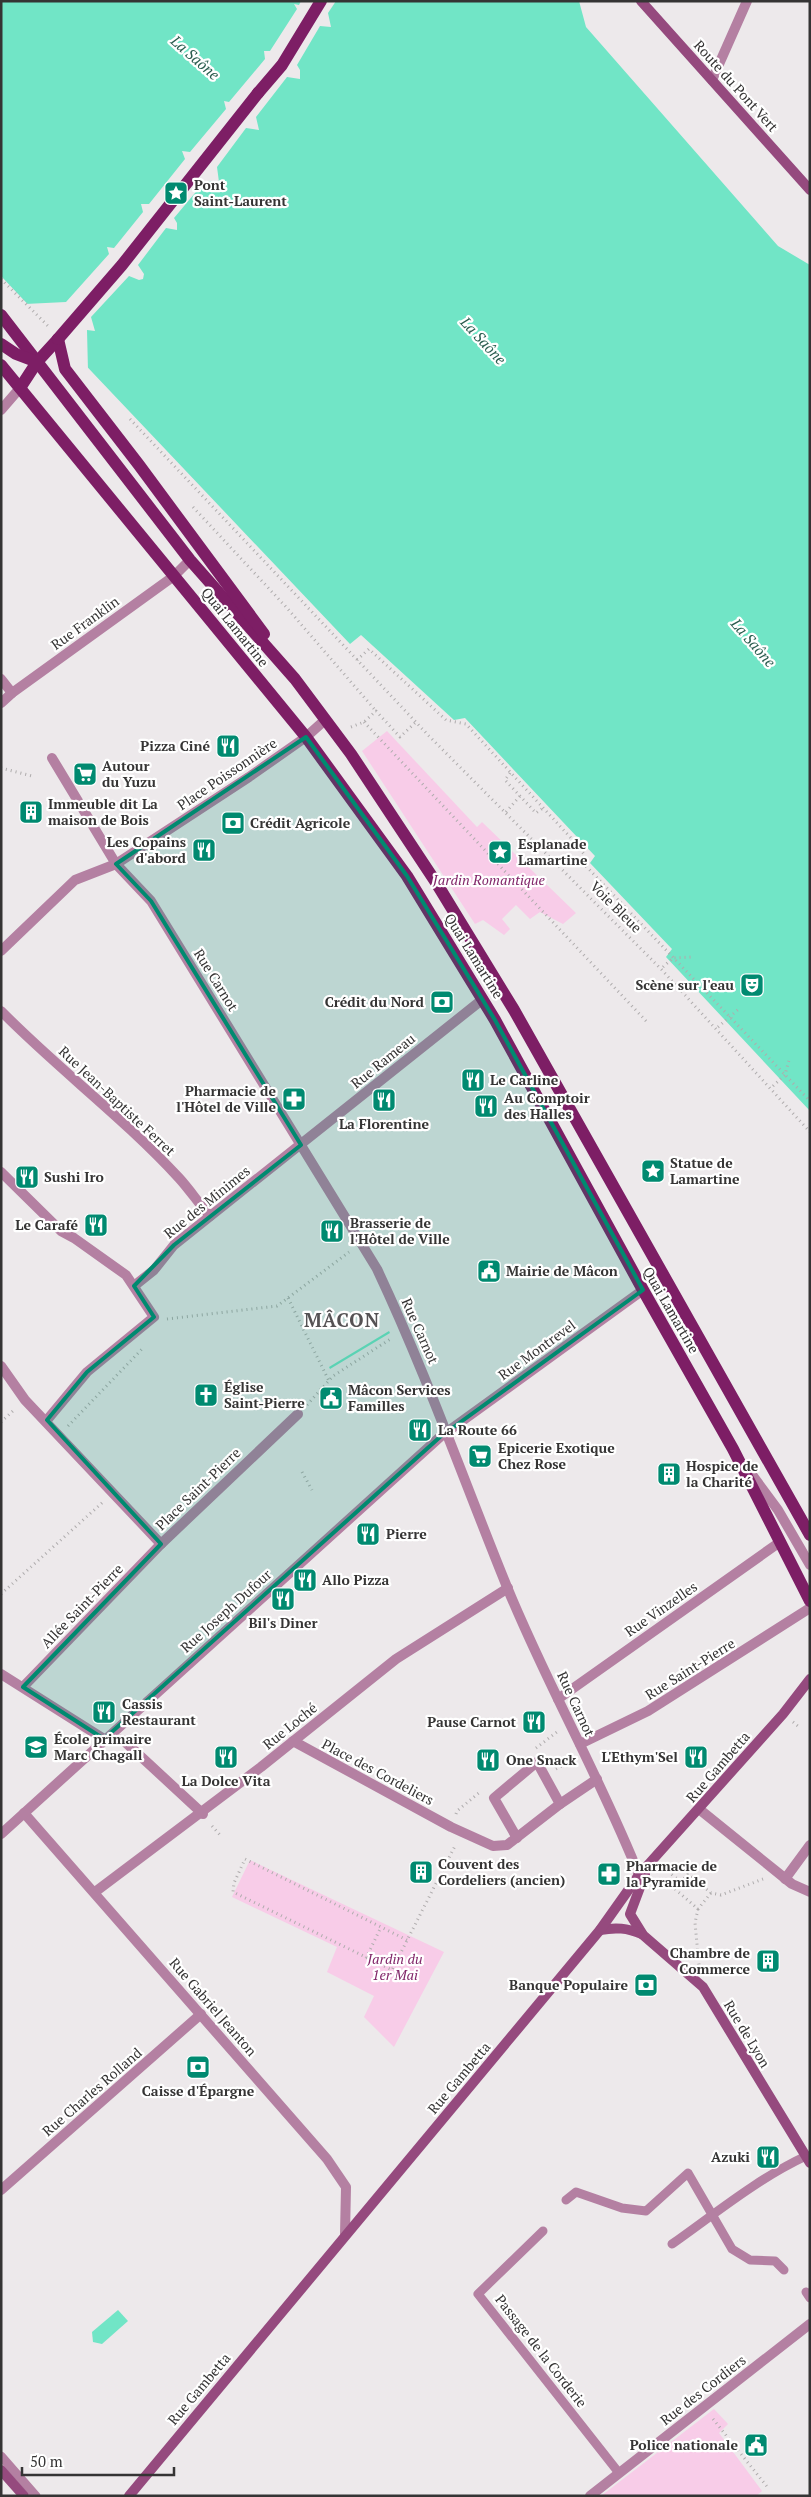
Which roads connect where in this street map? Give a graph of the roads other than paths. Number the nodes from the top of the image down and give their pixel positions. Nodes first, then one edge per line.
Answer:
1 (321, 1) edge
2 (641, 1) edge
3 (747, 1) edge
4 (712, 80) junction
5 (810, 190) edge
6 (1, 315) edge
7 (58, 339) junction
8 (1, 344) edge
9 (37, 362) junction
10 (1, 365) edge
11 (20, 388) junction
12 (1, 410) edge
13 (190, 560) junction
14 (174, 576) junction
15 (295, 678) junction
16 (1, 679) edge
17 (12, 693) junction
18 (1, 704) edge
19 (325, 720) junction
20 (306, 737) junction
21 (52, 758) dead end
22 (118, 863) junction
23 (1, 951) edge
24 (483, 999) junction
25 (1, 1011) edge
26 (301, 1145) junction
27 (1, 1172) edge
28 (210, 1216) junction
29 (134, 1286) junction
30 (643, 1290) junction
31 (3, 1372) edge
32 (298, 1414) dead end
33 (46, 1420) junction
34 (448, 1431) junction
35 (733, 1449) junction
36 (810, 1535) edge
37 (780, 1542) junction
38 (161, 1544) junction
39 (810, 1565) edge
40 (508, 1588) junction
41 (810, 1601) edge
42 (810, 1608) edge
43 (1, 1674) edge
44 (810, 1679) edge
45 (24, 1687) junction
46 (558, 1699) junction
47 (104, 1739) junction
48 (293, 1741) junction
49 (582, 1749) junction
50 (597, 1779) junction
51 (560, 1804) junction
52 (699, 1809) junction
53 (201, 1812) junction
54 (24, 1813) junction
55 (1, 1834) edge
56 (517, 1838) junction
57 (810, 1845) edge
58 (647, 1868) junction
59 (785, 1879) junction
60 (805, 1890) edge
61 (95, 1892) junction
62 (600, 1930) junction
63 (643, 1935) junction
64 (200, 2014) junction
65 (808, 2160) edge
66 (1, 2190) edge
67 (566, 2200) dead end
68 (714, 2215) junction
69 (543, 2231) dead end
70 (345, 2234) junction
71 (672, 2244) dead end
72 (784, 2270) dead end
73 (810, 2324) edge
74 (1, 2456) edge
75 (1, 2470) edge
76 (619, 2473) junction
77 (24, 2496) edge
78 (36, 2496) edge
79 (130, 2496) edge
80 (590, 2496) edge

1 - 7 main road, bridge
2 - 4 street, Route du Pont Vert
3 - 4 street
4 - 5 street, Route du Pont Vert
6 - 9 main road, Quai Lamartine
7 - 9 main road
7 - 15 main road
8 - 9 main road
9 - 11 main road
9 - 13 main road, Quai Lamartine
10 - 11 main road, Quai Lamartine
11 - 12 street
11 - 14 main road, Quai Lamartine
13 - 14 street, Rue Franklin
13 - 15 main road, Quai Lamartine
14 - 17 street, Rue Franklin
14 - 20 main road, Quai Lamartine
15 - 19 main road, Quai Lamartine
16 - 17 street
17 - 18 street, Rue Franklin
19 - 20 street, Place Poissonnière
19 - 36 main road, Quai Lamartine
20 - 22 street, Place Poissonnière
20 - 24 main road, Quai Lamartine
21 - 22 street, Rue Carnot
22 - 23 street, Place Poissonnière
22 - 26 street, Rue Carnot
24 - 26 street, Rue Rameau
24 - 30 main road, Quai Lamartine
25 - 28 street, Rue Jean-Baptiste Ferret
26 - 28 street, Rue des Minimes
26 - 34 street, Rue Carnot
27 - 29 street
28 - 29 street, Rue des Minimes
29 - 33 street
30 - 34 street, Rue Montrevel
30 - 35 main road, Quai Lamartine
31 - 33 street
32 - 38 street, Place Saint-Pierre
33 - 38 street, Place Saint-Pierre
34 - 40 street, Rue Carnot
34 - 47 street, Rue Joseph Dufour
35 - 37 main road, Quai Lamartine
35 - 39 street
37 - 41 main road, Quai Lamartine
37 - 46 street, Rue Vinzelles
38 - 45 street, Allée Saint-Pierre
40 - 46 street, Rue Carnot
40 - 48 street, Rue Loché
42 - 49 street, Rue Saint-Pierre
43 - 45 street
44 - 52 street, Rue Gambetta
45 - 47 street
46 - 49 street, Rue Carnot
47 - 53 street
47 - 54 street, Rue Joseph Dufour
48 - 53 street, Rue Loché
48 - 56 street, Place des Cordeliers
49 - 50 street, Rue Carnot
50 - 51 street, Place des Cordeliers
50 - 58 street, Rue Carnot
51 - 56 street, Place des Cordeliers
51 - 56 street
52 - 58 street, Rue Gambetta
52 - 59 street
53 - 61 street, Rue Loché
54 - 55 street, Rue Joseph Dufour
54 - 61 street, Rue Gabriel Jeanton
57 - 59 street
58 - 62 street, Rue Gambetta
58 - 63 street, Rue de Lyon
59 - 60 street
61 - 64 street, Rue Gabriel Jeanton
62 - 63 street, Rue de Lyon
62 - 70 street, Rue Gambetta
63 - 65 street, Rue de Lyon
64 - 66 street, Rue Charles Rolland
64 - 70 street, Rue Gabriel Jeanton
65 - 68 lane
67 - 68 lane
68 - 71 lane
68 - 72 lane
69 - 76 lane, Passage de la Corderie
70 - 79 street, Rue Gambetta
73 - 76 street, Rue des Cordiers
74 - 78 lane
75 - 77 street
76 - 80 street, Rue des Cordiers

